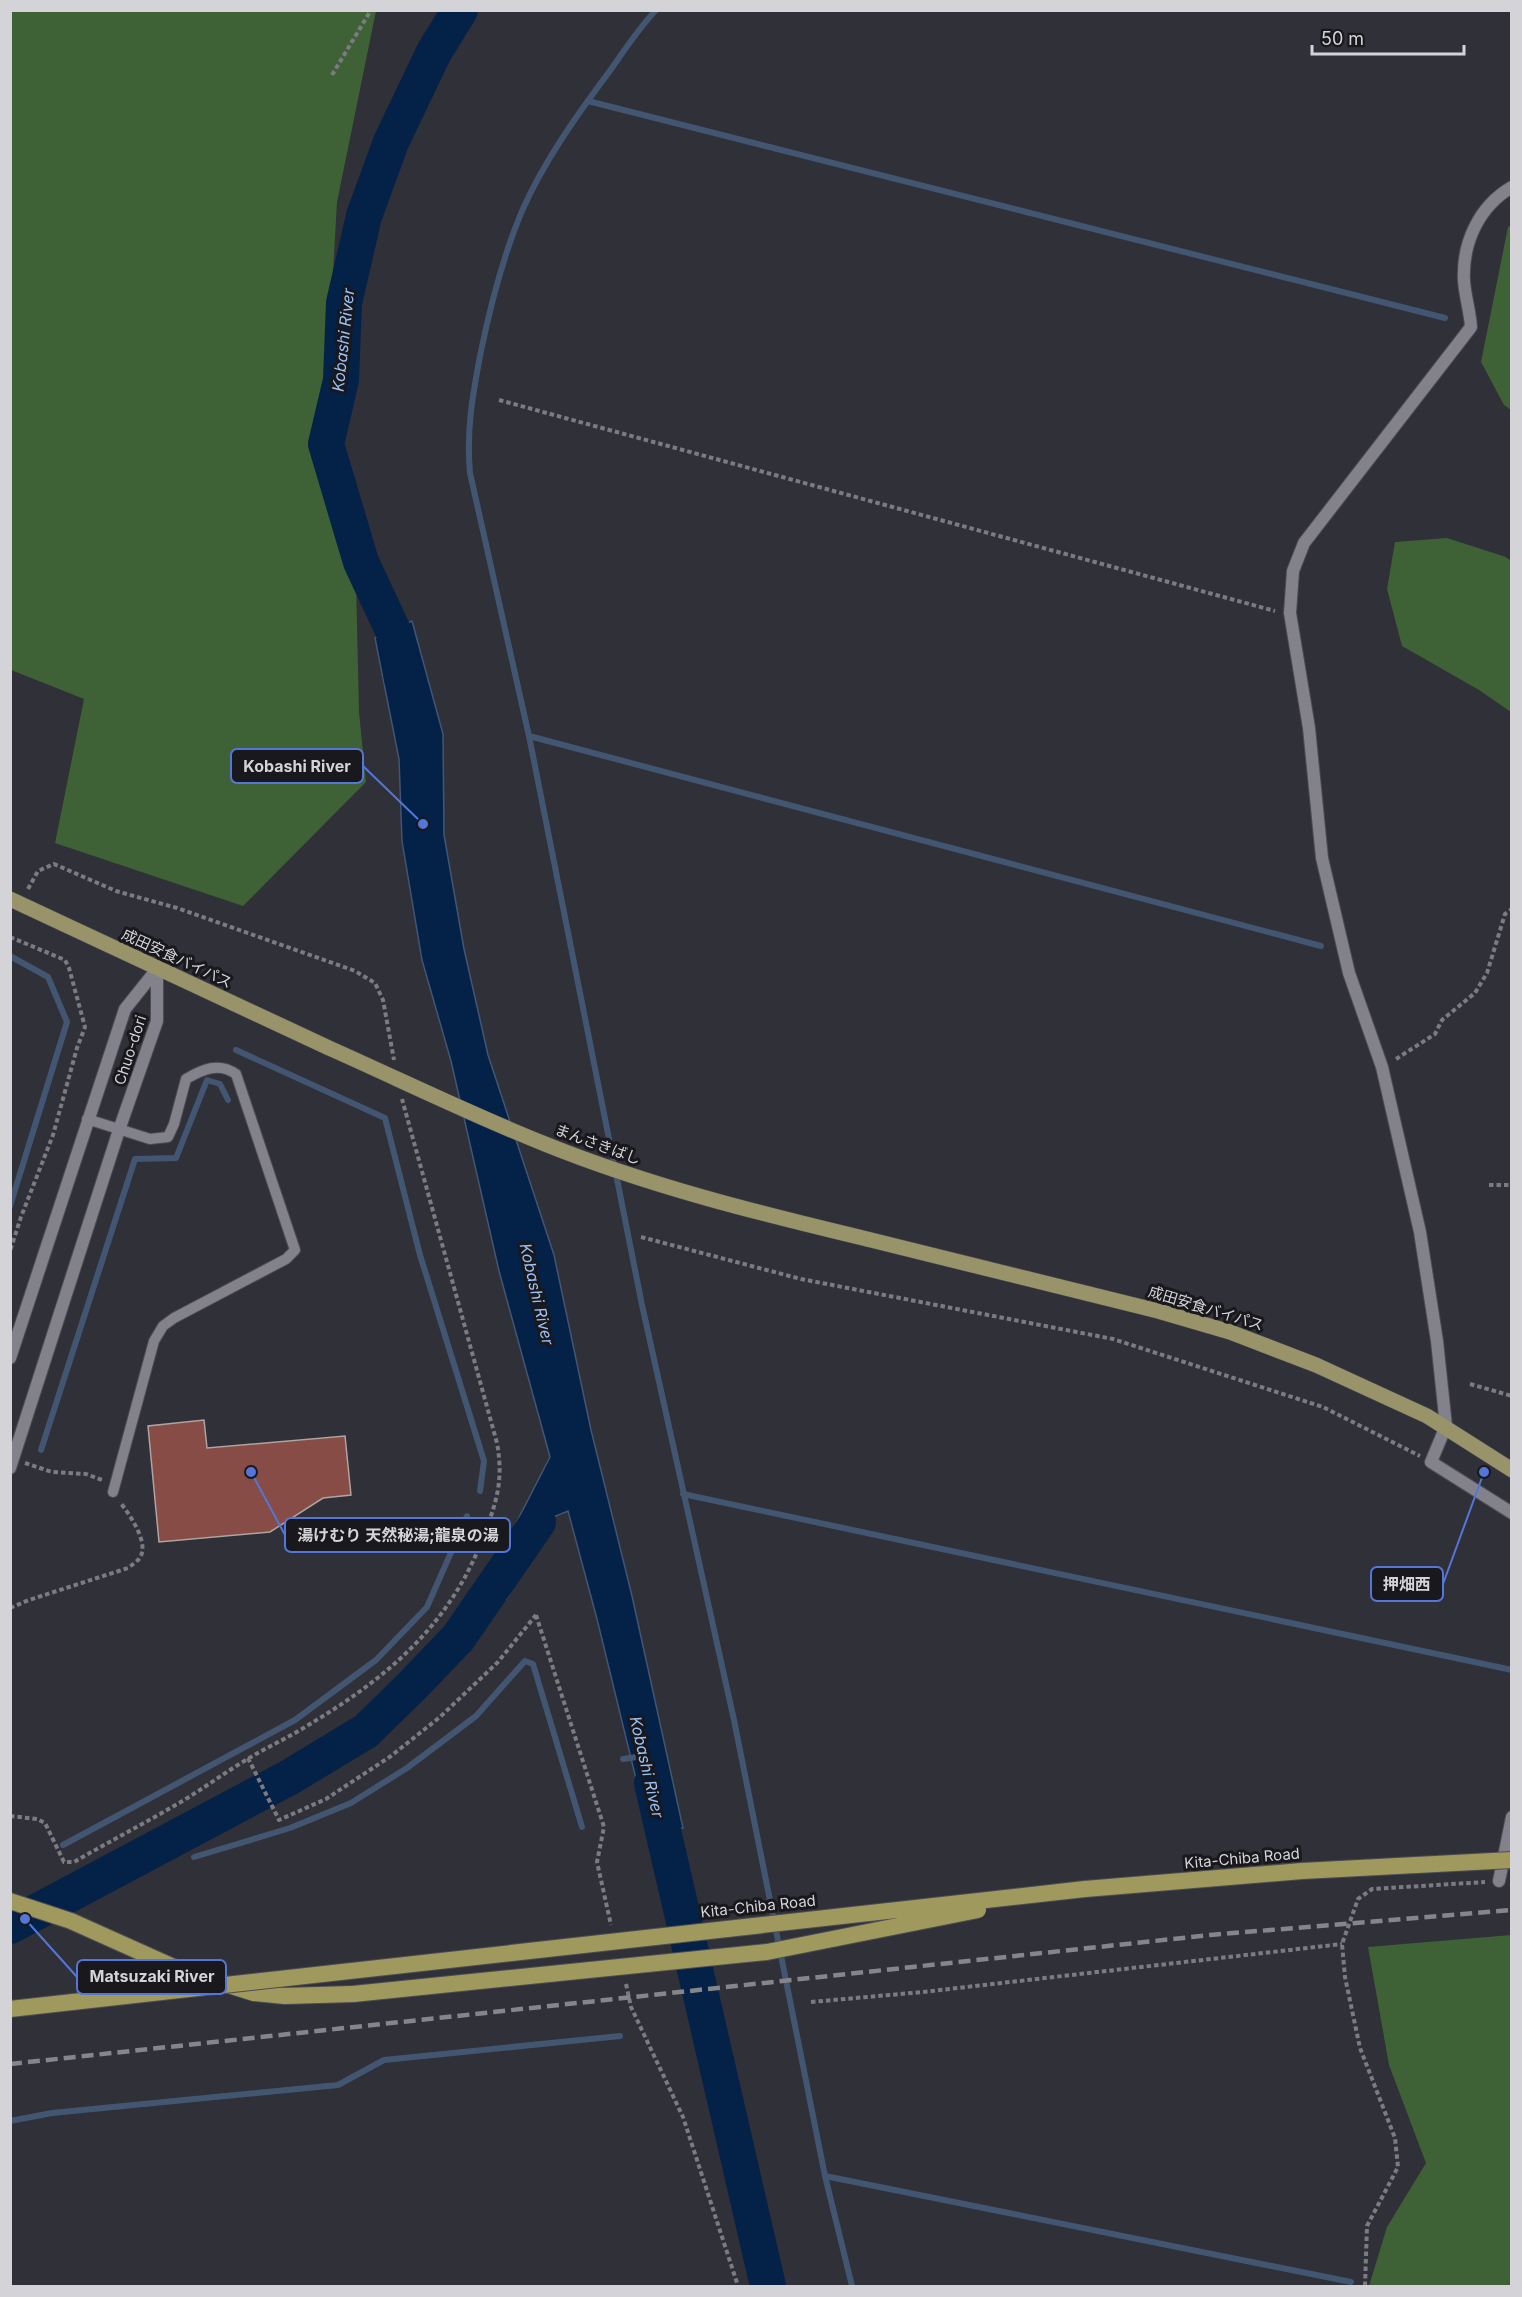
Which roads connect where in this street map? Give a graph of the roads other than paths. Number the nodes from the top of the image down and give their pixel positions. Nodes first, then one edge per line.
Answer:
1 (1512, 187) edge
2 (15, 901) edge
3 (158, 969) junction
4 (329, 1048) joint
5 (87, 1119) junction
6 (119, 1130) junction
7 (867, 1239) joint
8 (10, 1358) edge
9 (1446, 1426) junction
10 (12, 1463) edge
11 (1512, 1470) edge
12 (113, 1492) road end
13 (1512, 1513) edge
14 (1512, 1817) edge
15 (1512, 1860) edge
16 (1499, 1881) road end
17 (1084, 1889) junction
18 (10, 1901) edge
19 (10, 2008) edge

1 - 9 street
2 - 3 main road, 成田安食バイパス
3 - 4 main road, 成田安食バイパス
3 - 5 street, Chuo-dori
3 - 6 street, Chuo-dori
4 - 7 main road, まんさきばし, bridge
5 - 6 lane
5 - 8 street, Chuo-dori
6 - 10 street, Chuo-dori
6 - 12 lane
7 - 9 main road, 成田安食バイパス
9 - 11 main road, 成田安食バイパス
9 - 13 street
14 - 16 street
15 - 17 highway, Kita-Chiba Road, bridge
17 - 18 highway, bridge
17 - 19 highway, Kita-Chiba Road, bridge

